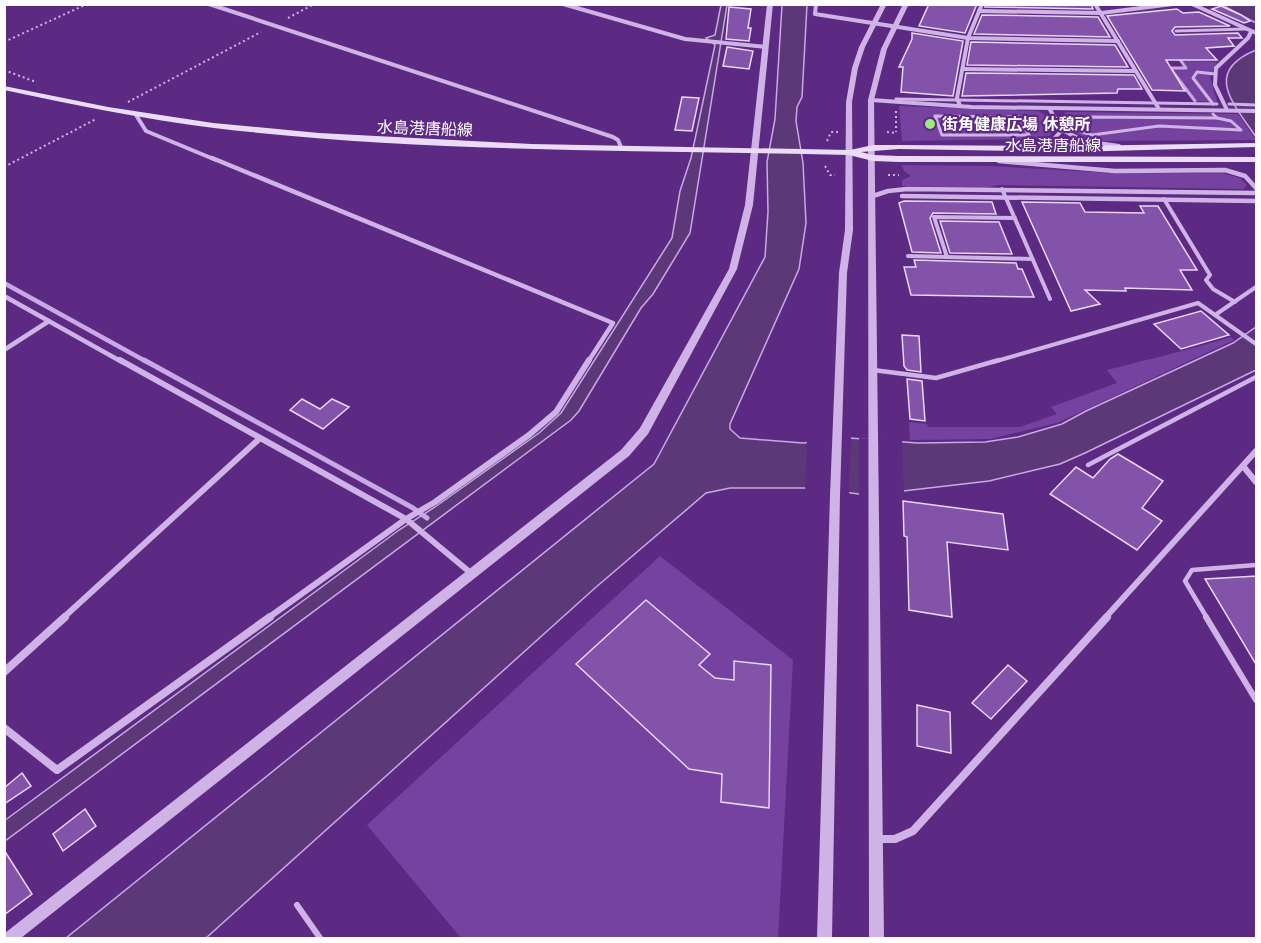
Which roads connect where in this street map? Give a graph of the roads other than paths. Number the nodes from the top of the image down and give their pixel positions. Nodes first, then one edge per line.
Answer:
1 (209, 4) edge
2 (563, 4) edge
3 (770, 4) edge
4 (816, 4) edge
5 (884, 4) edge
6 (906, 4) edge
7 (982, 4) edge
8 (1095, 4) edge
9 (1173, 4) edge
10 (1192, 4) edge
11 (979, 11) junction
12 (1101, 13) junction
13 (873, 24) junction
14 (895, 26) junction
15 (1245, 29) junction
16 (1176, 31) dead end
17 (1251, 32) junction
18 (1257, 33) edge
19 (968, 38) junction
20 (1118, 41) junction
21 (766, 47) junction
22 (963, 68) junction
23 (1135, 70) junction
24 (1215, 74) junction
25 (4, 88) edge
26 (896, 99) dead end
27 (871, 100) junction
28 (959, 103) junction
29 (1155, 104) junction
30 (1229, 104) dead end
31 (1257, 105) edge
32 (1049, 108) junction
33 (1159, 109) junction
34 (1227, 110) junction
35 (1257, 111) edge
36 (1213, 114) dead end
37 (136, 115) junction
38 (935, 116) joint
39 (1217, 118) junction
40 (1062, 130) junction
41 (1256, 145) edge
42 (1127, 146) junction
43 (621, 147) junction
44 (873, 148) junction
45 (1008, 148) junction
46 (760, 150) junction
47 (849, 152) junction
48 (873, 158) junction
49 (992, 160) junction
50 (1257, 160) edge
51 (1257, 188) edge
52 (1002, 189) junction
53 (1257, 193) edge
54 (873, 196) junction
55 (902, 196) dead end
56 (1006, 197) junction
57 (1164, 199) junction
58 (1257, 201) edge
59 (1015, 218) junction
60 (908, 256) dead end
61 (947, 257) junction
62 (1032, 259) junction
63 (1257, 287) edge
64 (4, 296) edge
65 (1050, 300) dead end
66 (1236, 302) junction
67 (1215, 315) junction
68 (49, 321) junction
69 (1257, 344) edge
70 (4, 350) edge
71 (873, 370) junction
72 (1257, 377) edge
73 (259, 439) junction
74 (1257, 451) edge
75 (1088, 465) dead end
76 (1243, 466) junction
77 (1257, 482) edge
78 (408, 520) junction
79 (1257, 565) edge
80 (473, 575) junction
81 (4, 672) edge
82 (1257, 700) edge
83 (4, 728) edge
84 (874, 839) junction
85 (297, 905) dead end
86 (10, 939) edge
87 (320, 939) edge
88 (824, 939) edge
89 (876, 939) edge

1 - 43 street
2 - 21 street
3 - 21 street
4 - 13 street
5 - 13 street
6 - 14 street
7 - 11 street
8 - 12 street
9 - 12 street
10 - 15 street
11 - 12 street
11 - 19 street
12 - 20 street
13 - 14 street
13 - 47 street
14 - 19 street
14 - 27 street
15 - 16 lane
15 - 17 street
17 - 18 street
17 - 24 street
19 - 20 street
19 - 22 street
20 - 23 street
21 - 46 street
22 - 23 street
22 - 28 street
23 - 29 street
24 - 29 street
24 - 34 street
25 - 37 main road, 水島港唐船線
26 - 28 street
27 - 28 street
27 - 44 street
28 - 29 street
28 - 32 street
29 - 33 street
30 - 31 street
32 - 33 street
32 - 40 street
33 - 34 street
34 - 35 street
36 - 39 street
37 - 43 main road, 水島港唐船線
37 - 78 street
38 - 38 street
39 - 39 street
40 - 42 street
40 - 45 street
41 - 42 main road, 水島港唐船線
42 - 45 main road, 水島港唐船線
43 - 46 main road, 水島港唐船線
44 - 45 main road, 水島港唐船線
44 - 47 main road, 水島港唐船線
44 - 48 street
46 - 47 main road, 水島港唐船線
46 - 80 street
47 - 48 main road, 水島港唐船線
47 - 88 street
48 - 49 main road, 水島港唐船線
48 - 54 street
49 - 50 main road, 水島港唐船線
49 - 51 street
52 - 53 street
52 - 54 street
52 - 56 lane
54 - 71 street
55 - 56 street
56 - 57 street
56 - 59 lane
57 - 58 street
57 - 66 lane
59 - 61 lane
59 - 62 lane
60 - 61 lane
61 - 62 lane
62 - 65 lane
63 - 66 lane
64 - 68 street
66 - 67 lane
67 - 69 lane
67 - 71 lane
68 - 70 street
68 - 73 street
71 - 84 street
72 - 75 lane
73 - 78 street
73 - 81 street
74 - 76 street
76 - 77 street
76 - 84 street
78 - 80 street
78 - 83 street
79 - 82 lane
80 - 86 street
84 - 89 street
85 - 87 lane

